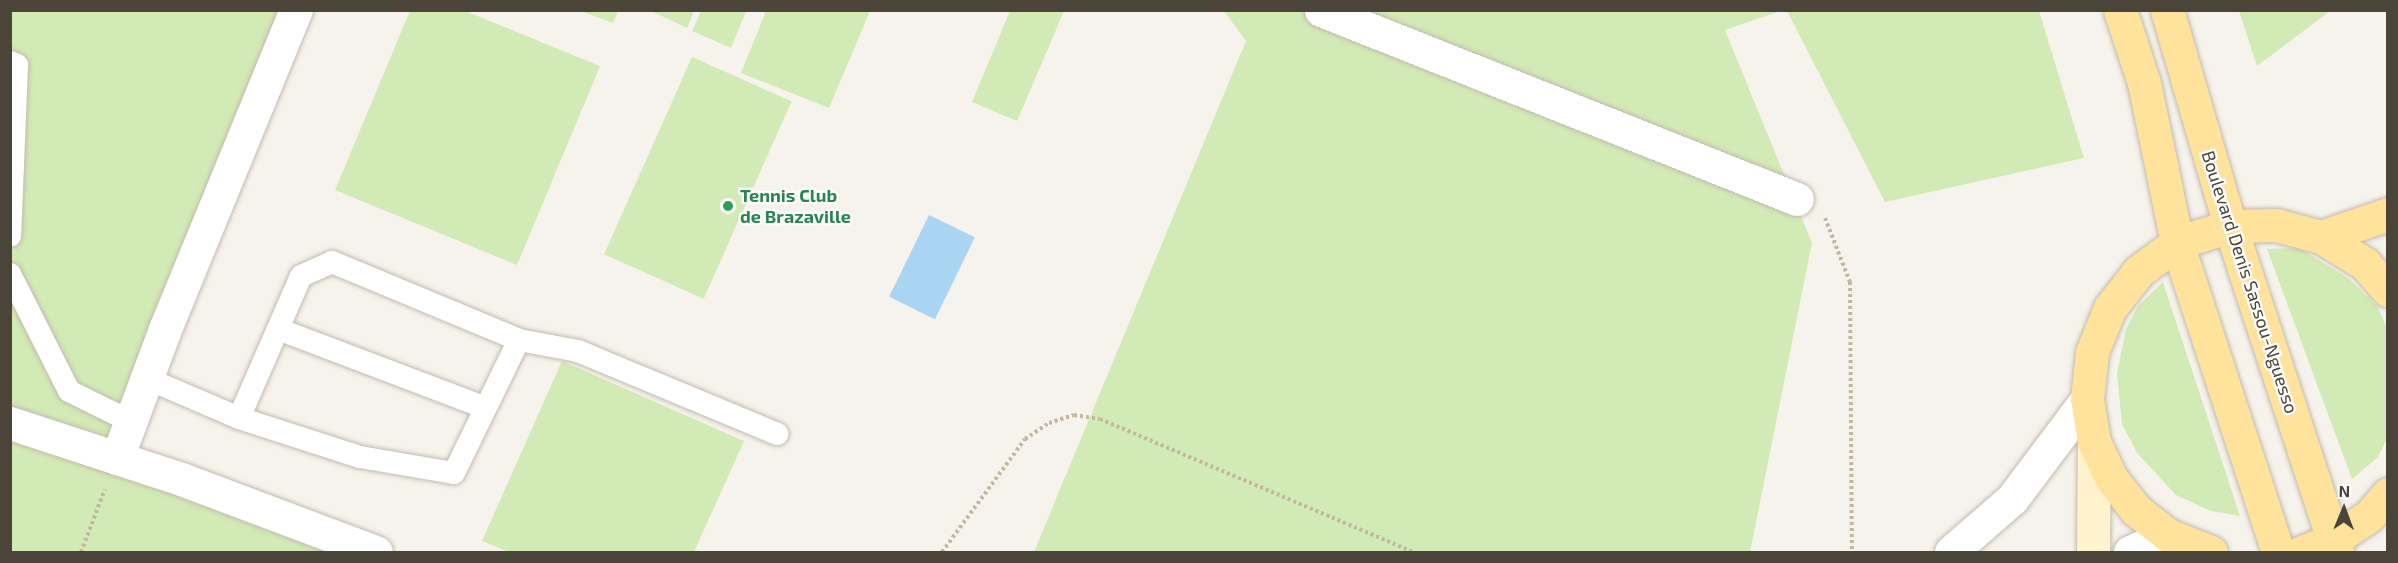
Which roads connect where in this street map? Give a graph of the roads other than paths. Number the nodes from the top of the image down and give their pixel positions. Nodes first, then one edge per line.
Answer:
1 (296, 10) edge
2 (1321, 10) edge
3 (2120, 10) edge
4 (2167, 10) edge
5 (10, 62) edge
6 (1797, 199) road end
7 (2388, 214) edge
8 (2230, 226) junction
9 (10, 236) edge
10 (2321, 237) junction
11 (2177, 243) junction
12 (10, 274) edge
13 (2388, 290) edge
14 (278, 329) junction
15 (519, 340) junction
16 (146, 378) junction
17 (2087, 399) junction
18 (486, 408) junction
19 (239, 418) junction
20 (130, 421) junction
21 (10, 423) edge
22 (777, 434) dead end
23 (2094, 442) junction
24 (117, 458) junction
25 (2388, 494) edge
26 (2168, 535) junction
27 (2335, 546) edge
28 (376, 552) edge
29 (1951, 552) edge
30 (2093, 552) edge
31 (2130, 552) edge
32 (2211, 552) edge
33 (2278, 552) edge
34 (2302, 552) edge

1 - 16 street
2 - 6 street
3 - 11 main road
4 - 8 main road, Boulevard Denis Sassou-Nguesso
5 - 9 lane
7 - 10 main road
8 - 10 main road
8 - 11 main road
8 - 27 main road, Boulevard Denis Sassou-Nguesso
10 - 13 main road
11 - 17 main road
11 - 33 main road
12 - 20 lane
14 - 15 lane
14 - 18 lane
14 - 19 lane
15 - 18 lane
15 - 22 lane
16 - 19 lane
16 - 20 street
17 - 23 main road
17 - 29 street
18 - 19 lane
20 - 24 street
21 - 24 street
23 - 26 main road
23 - 30 street
24 - 28 street
25 - 27 main road
26 - 31 street
26 - 32 main road
27 - 34 main road

